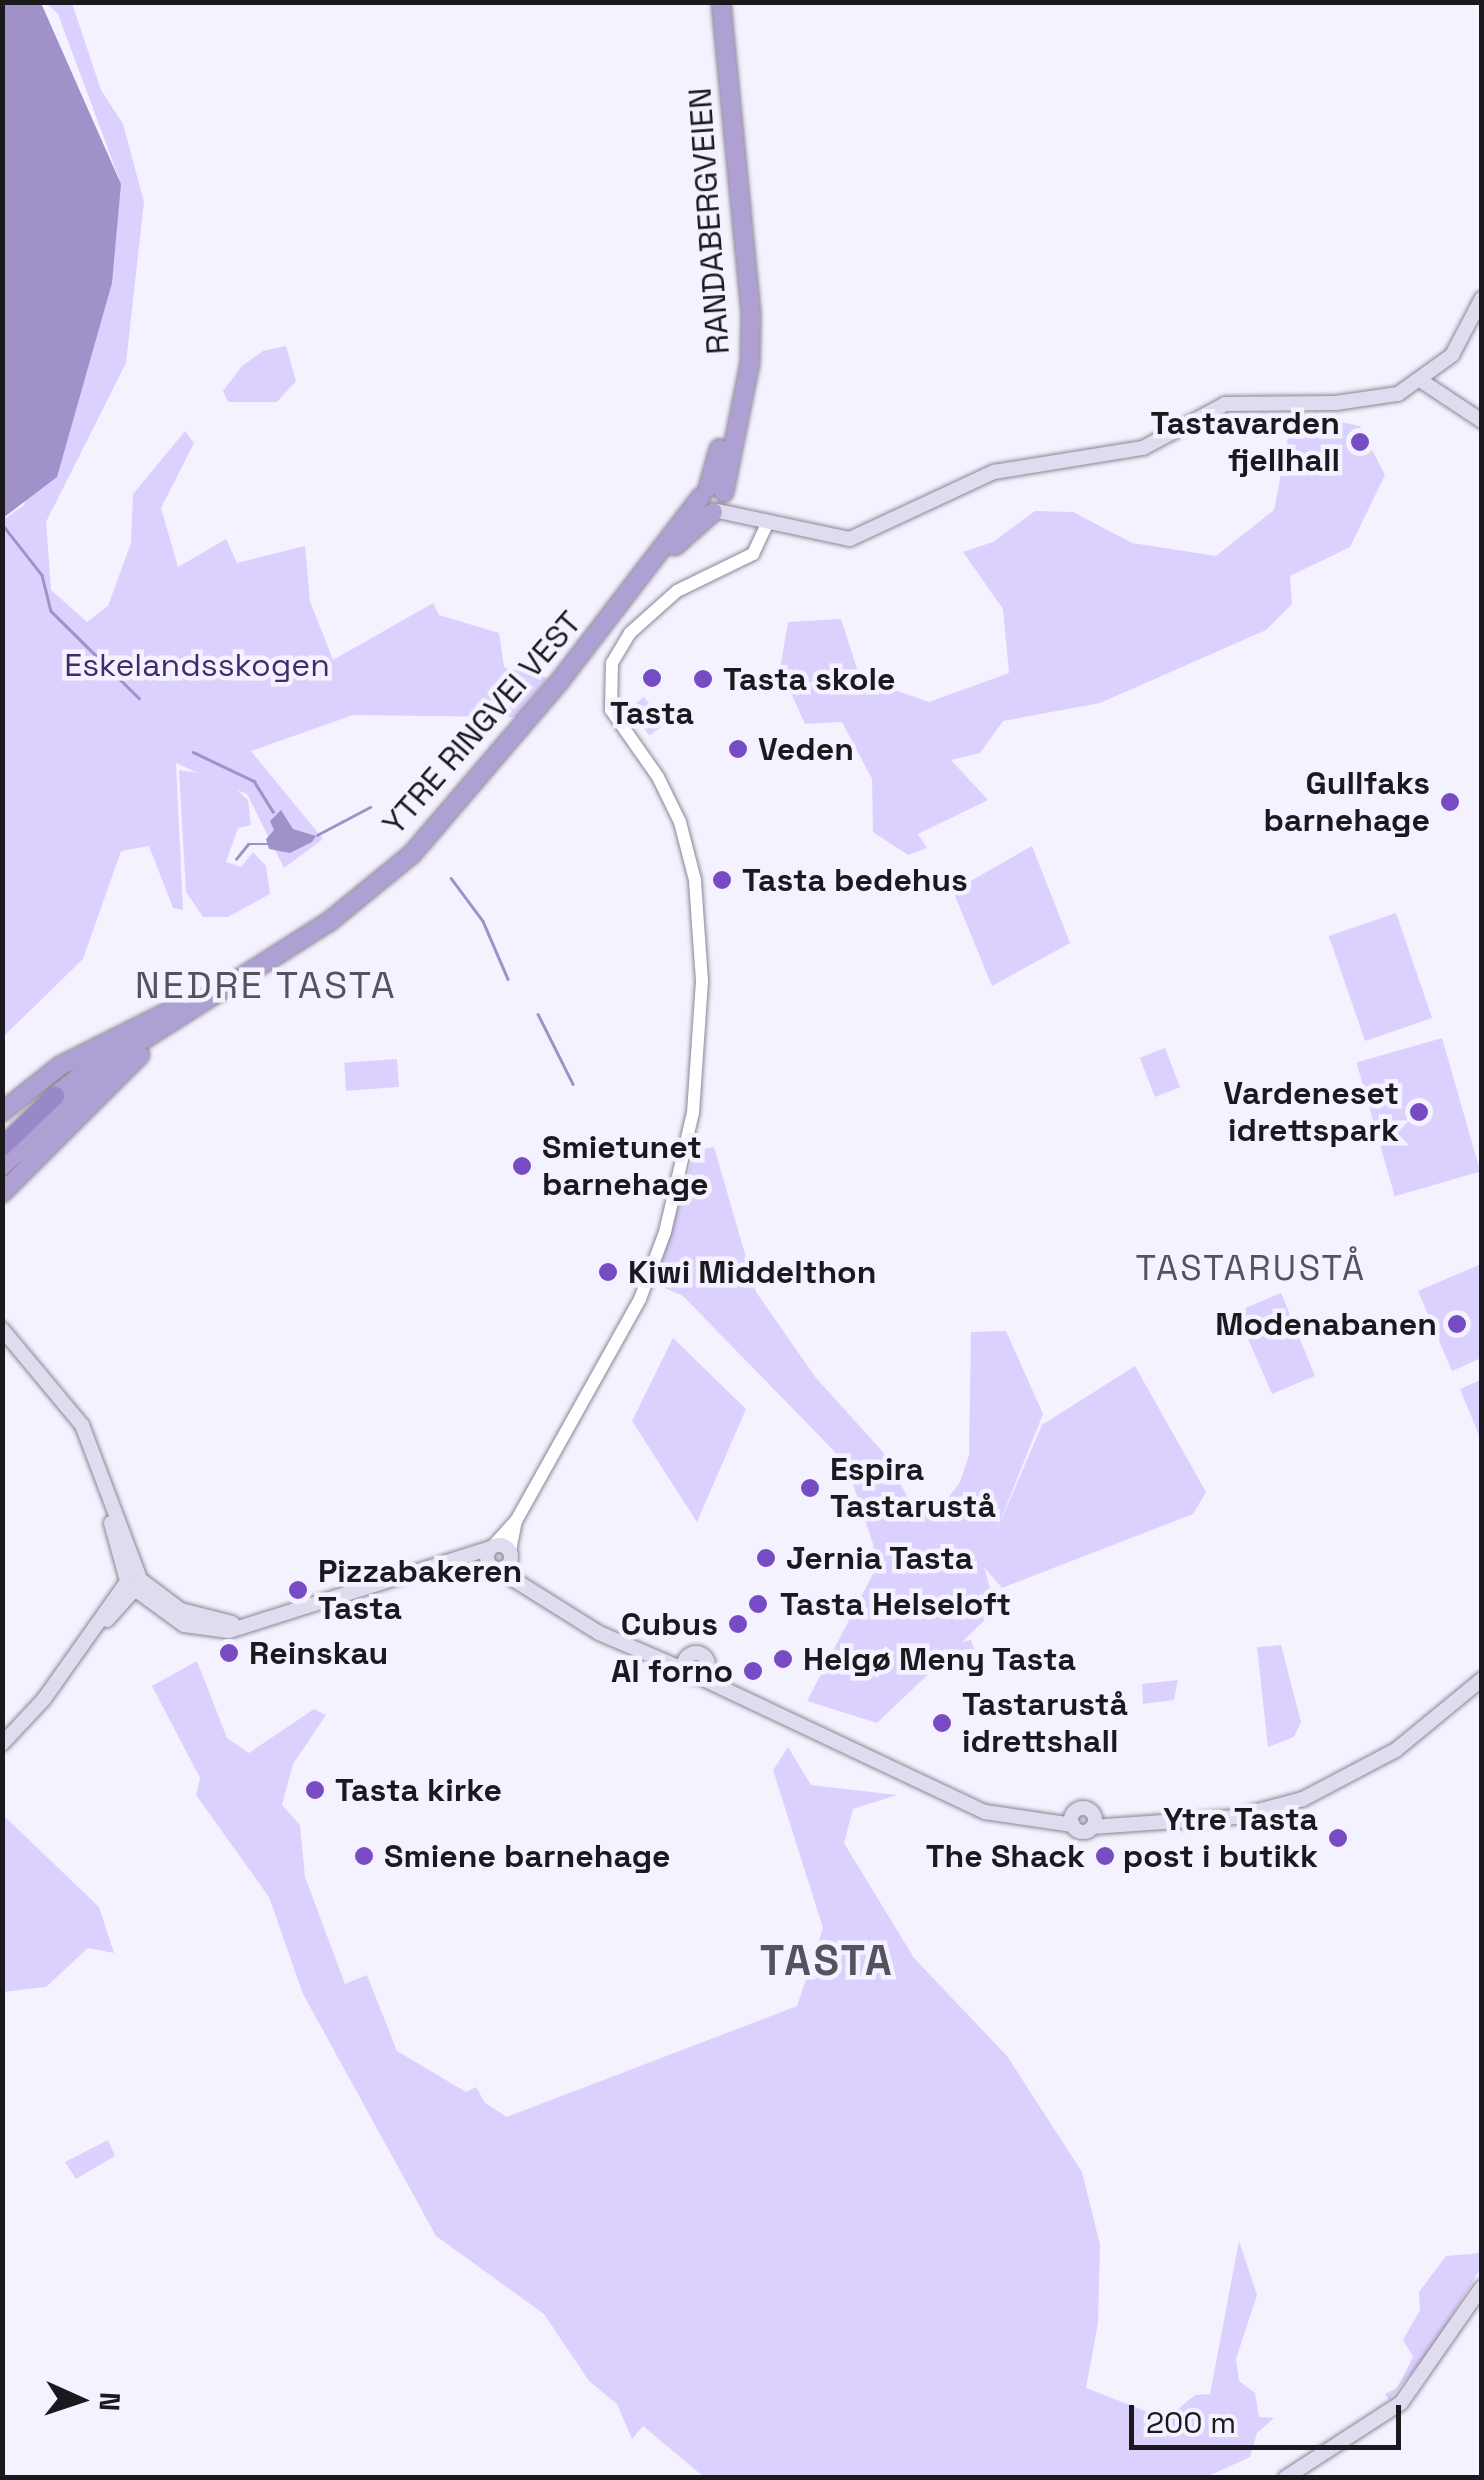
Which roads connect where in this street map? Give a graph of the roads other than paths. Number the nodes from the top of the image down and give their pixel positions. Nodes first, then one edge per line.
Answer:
1 (718, 2) edge
2 (1482, 298) edge
3 (1428, 378) junction
4 (1482, 421) edge
5 (715, 499) junction
6 (768, 524) junction
7 (344, 909) junction
8 (201, 1001) junction
9 (178, 1006) junction
10 (2, 1112) edge
11 (2, 1147) edge
12 (2, 1166) edge
13 (2, 1193) edge
14 (2, 1330) edge
15 (2, 1341) edge
16 (90, 1444) junction
17 (516, 1521) junction
18 (492, 1547) junction
19 (510, 1555) junction
20 (455, 1563) junction
21 (495, 1568) junction
22 (134, 1583) junction
23 (528, 1587) junction
24 (646, 1653) junction
25 (691, 1653) junction
26 (708, 1662) junction
27 (684, 1669) junction
28 (699, 1677) junction
29 (1479, 1678) edge
30 (733, 1696) junction
31 (29, 1717) junction
32 (2, 1744) edge
33 (2, 1754) edge
34 (1482, 2287) edge
35 (1285, 2478) edge

1 - 5 highway, RANDABERGVEIEN
2 - 3 main road
3 - 4 main road
3 - 6 main road
5 - 6 main road
5 - 7 highway, YTRE RINGVEI VEST
6 - 17 street
7 - 8 highway
7 - 9 highway
8 - 12 highway
8 - 13 highway
9 - 10 highway
9 - 11 highway
14 - 16 main road
15 - 16 main road
16 - 22 main road
17 - 18 street
17 - 19 street
18 - 19 main road
18 - 20 main road
18 - 21 main road
19 - 21 main road
19 - 23 main road
20 - 21 main road
20 - 22 main road
21 - 23 main road
22 - 31 main road
23 - 24 main road
24 - 25 main road
24 - 27 main road
25 - 26 main road
25 - 27 main road
26 - 28 main road
26 - 30 main road
27 - 28 main road
28 - 30 main road
29 - 30 main road
31 - 32 main road
31 - 33 main road
34 - 35 main road

